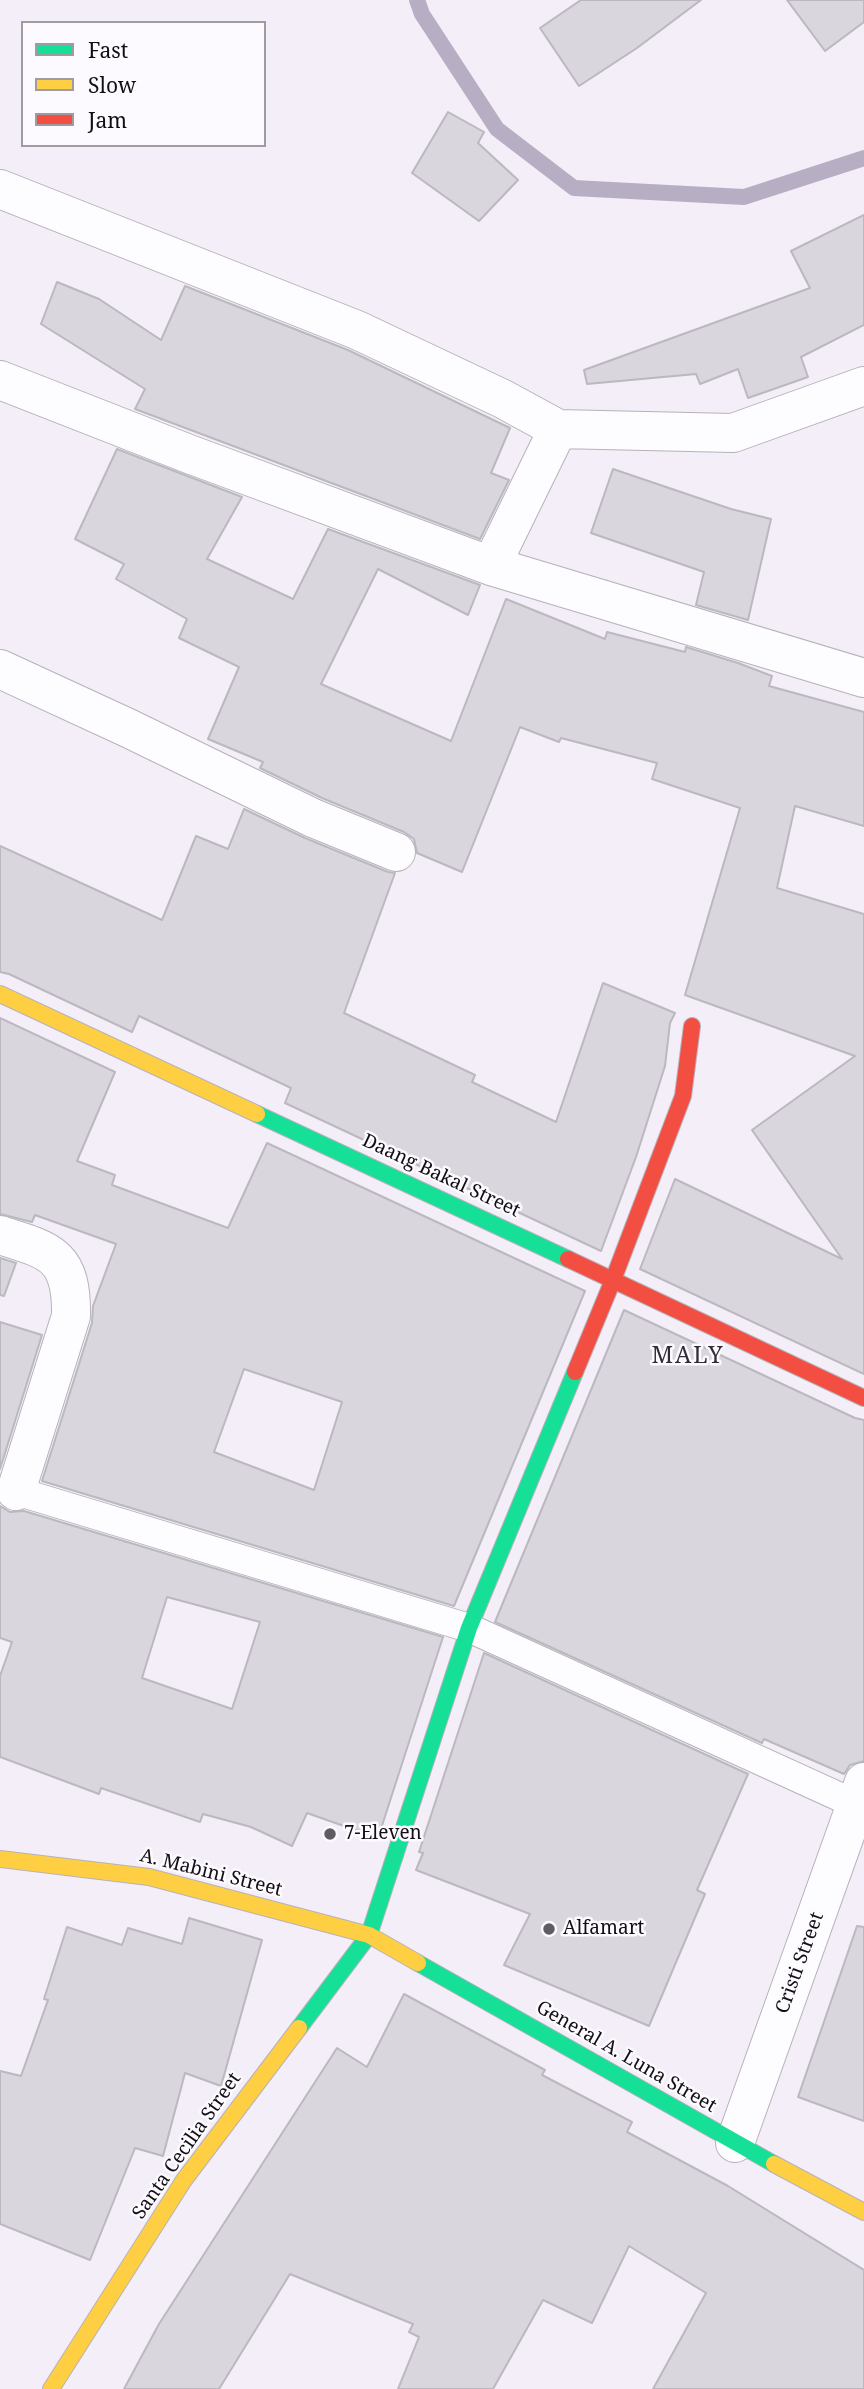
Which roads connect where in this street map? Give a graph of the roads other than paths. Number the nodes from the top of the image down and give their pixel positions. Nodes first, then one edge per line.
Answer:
1 (0, 189) edge
2 (0, 380) edge
3 (864, 386) edge
4 (558, 429) junction
5 (491, 566) junction
6 (0, 669) edge
7 (864, 678) edge
8 (396, 852) dead end
9 (0, 994) edge
10 (692, 1026) dead end
11 (0, 1235) edge
12 (613, 1280) junction
13 (864, 1398) edge
14 (16, 1491) joint
15 (469, 1628) junction
16 (861, 1798) edge
17 (0, 1859) edge
18 (369, 1935) junction
19 (735, 2143) junction
20 (864, 2212) edge
21 (51, 2389) edge

1 - 4 street
2 - 5 street
3 - 4 street
4 - 5 street
5 - 7 street
6 - 8 street
9 - 12 street, Daang Bakal Street
10 - 12 street, Santa Cecilia Street
11 - 14 street
12 - 13 street, Daang Bakal Street
12 - 15 street, Santa Cecilia Street
14 - 15 lane
15 - 16 lane
15 - 18 street, Santa Cecilia Street
16 - 19 street, Cristi Street
17 - 18 street, A. Mabini Street
18 - 19 street, General A. Luna Street
18 - 21 street, Santa Cecilia Street
19 - 20 street, General A. Luna Street

